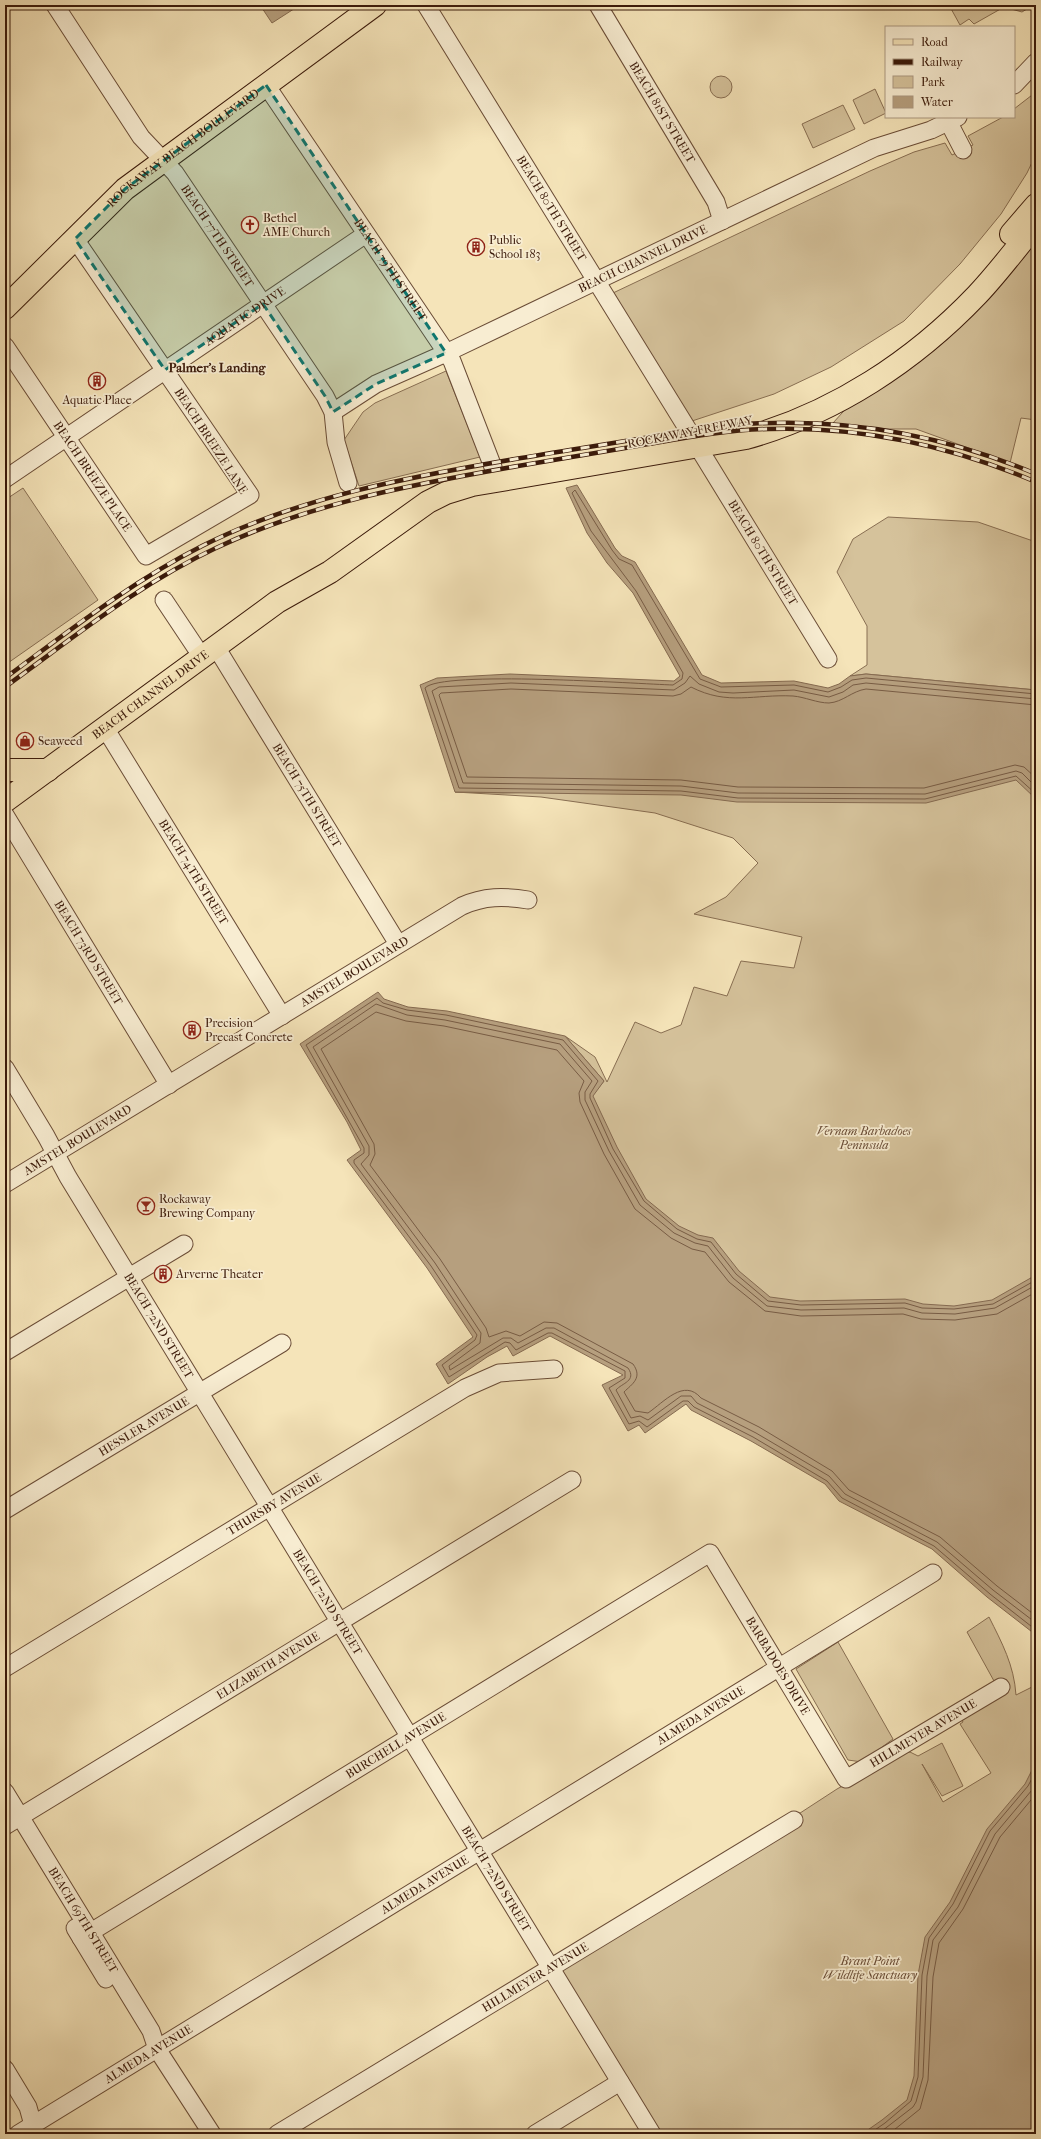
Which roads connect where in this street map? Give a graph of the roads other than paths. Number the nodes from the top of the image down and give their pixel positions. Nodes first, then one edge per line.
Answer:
1 (55, 5) edge
2 (375, 5) edge
3 (426, 5) edge
4 (598, 5) edge
5 (1036, 62) edge
6 (1036, 78) edge
7 (1015, 84) edge
8 (266, 85) junction
9 (1015, 88) edge
10 (953, 119) edge
11 (963, 150) dead end
12 (163, 161) junction
13 (1036, 206) edge
14 (722, 221) junction
15 (1036, 225) edge
16 (366, 234) junction
17 (75, 238) junction
18 (595, 281) junction
19 (263, 304) junction
20 (5, 308) edge
21 (5, 346) edge
22 (446, 353) junction
23 (165, 370) junction
24 (333, 412) junction
25 (66, 437) junction
26 (694, 440) junction
27 (493, 467) junction
28 (5, 479) edge
29 (348, 482) dead end
30 (198, 526) joint
31 (362, 539) junction
32 (164, 600) dead end
33 (209, 652) junction
34 (828, 659) dead end
35 (105, 728) junction
36 (5, 770) edge
37 (48, 770) junction
38 (6, 814) edge
39 (528, 900) dead end
40 (398, 944) junction
41 (282, 1016) junction
42 (5, 1068) edge
43 (169, 1085) junction
44 (55, 1154) junction
45 (5, 1184) edge
46 (184, 1244) dead end
47 (128, 1277) junction
48 (282, 1343) dead end
49 (5, 1352) edge
50 (554, 1369) dead end
51 (199, 1392) junction
52 (572, 1480) dead end
53 (269, 1507) junction
54 (5, 1510) edge
55 (710, 1553) joint
56 (933, 1573) dead end
57 (339, 1622) junction
58 (780, 1667) junction
59 (5, 1668) edge
60 (1001, 1687) dead end
61 (409, 1736) junction
62 (846, 1779) joint
63 (5, 1792) edge
64 (10, 1820) edge
65 (794, 1820) dead end
66 (480, 1852) junction
67 (86, 1935) junction
68 (551, 1966) junction
69 (157, 2049) junction
70 (5, 2069) edge
71 (620, 2082) junction
72 (5, 2091) edge
73 (35, 2130) edge
74 (18, 2134) edge
75 (212, 2134) edge
76 (277, 2134) edge
77 (535, 2134) edge
78 (652, 2134) edge

1 - 12 street, BEACH 77TH STREET
2 - 8 main road, ROCKAWAY BEACH BOULEVARD
3 - 18 street, BEACH 80TH STREET
4 - 14 street, BEACH 81ST STREET
5 - 7 street
6 - 9 street
8 - 12 main road, ROCKAWAY BEACH BOULEVARD
8 - 16 street, BEACH 79TH STREET
10 - 11 street
10 - 14 street, BEACH CHANNEL DRIVE
12 - 17 main road, ROCKAWAY BEACH BOULEVARD
12 - 19 street, BEACH 77TH STREET
13 - 26 main road, ROCKAWAY FREEWAY
14 - 18 street, BEACH CHANNEL DRIVE
15 - 26 main road, ROCKAWAY FREEWAY
16 - 19 street, AQUATIC DRIVE
16 - 22 street, BEACH 79TH STREET
17 - 20 main road, ROCKAWAY BEACH BOULEVARD
17 - 23 street, BEACH BREEZE LANE
18 - 22 street, BEACH CHANNEL DRIVE
18 - 26 street, BEACH 80TH STREET
19 - 23 street, AQUATIC DRIVE
19 - 24 street, BEACH 77TH STREET
21 - 25 street, BEACH BREEZE PLACE
22 - 24 street, BEACH CHANNEL DRIVE
22 - 27 street, BEACH 79TH STREET
23 - 25 street, AQUATIC DRIVE
23 - 30 street, BEACH BREEZE LANE
24 - 29 street, BEACH 77TH STREET
25 - 28 street, AQUATIC DRIVE
25 - 30 street, BEACH BREEZE PLACE
26 - 27 main road, ROCKAWAY FREEWAY
26 - 31 main road, ROCKAWAY FREEWAY
26 - 34 street, BEACH 80TH STREET
27 - 31 main road, ROCKAWAY FREEWAY
31 - 33 main road, BEACH CHANNEL DRIVE
32 - 33 street, BEACH 75TH STREET
33 - 35 main road, BEACH CHANNEL DRIVE
33 - 40 street, BEACH 75TH STREET
35 - 37 main road, BEACH CHANNEL DRIVE
35 - 41 street, BEACH 74TH STREET
36 - 37 main road
37 - 38 main road, BEACH CHANNEL DRIVE
38 - 43 street, BEACH 73RD STREET
39 - 40 street, AMSTEL BOULEVARD
40 - 41 street, AMSTEL BOULEVARD
41 - 43 street, AMSTEL BOULEVARD
42 - 44 street, BEACH 72ND STREET
43 - 44 street, AMSTEL BOULEVARD
44 - 45 street, AMSTEL BOULEVARD
44 - 47 street, BEACH 72ND STREET
46 - 47 street
47 - 49 street
47 - 51 street, BEACH 72ND STREET
48 - 51 street, HESSLER AVENUE
50 - 53 street, THURSBY AVENUE
51 - 53 street, BEACH 72ND STREET
51 - 54 street, HESSLER AVENUE
52 - 57 street, ELIZABETH AVENUE
53 - 57 street, BEACH 72ND STREET
53 - 59 street, THURSBY AVENUE
55 - 58 street, BARBADOES DRIVE
55 - 61 street, BURCHELL AVENUE
56 - 58 street, ALMEDA AVENUE
57 - 61 street, BEACH 72ND STREET
57 - 64 street, ELIZABETH AVENUE
58 - 62 street, BARBADOES DRIVE
58 - 66 street, ALMEDA AVENUE
60 - 62 street, HILLMEYER AVENUE
61 - 66 street, BEACH 72ND STREET
61 - 67 street, BURCHELL AVENUE
63 - 64 street, BEACH 69TH STREET
64 - 67 street, BEACH 69TH STREET
65 - 68 street, HILLMEYER AVENUE
66 - 68 street, BEACH 72ND STREET
66 - 69 street, ALMEDA AVENUE
67 - 69 street, BEACH 69TH STREET
68 - 71 street, BEACH 72ND STREET
68 - 76 street, HILLMEYER AVENUE
69 - 73 street, ALMEDA AVENUE
69 - 75 street, BEACH 69TH STREET
70 - 73 street
71 - 77 street
71 - 78 street, BEACH 72ND STREET
72 - 73 street
73 - 74 street, ALMEDA AVENUE

